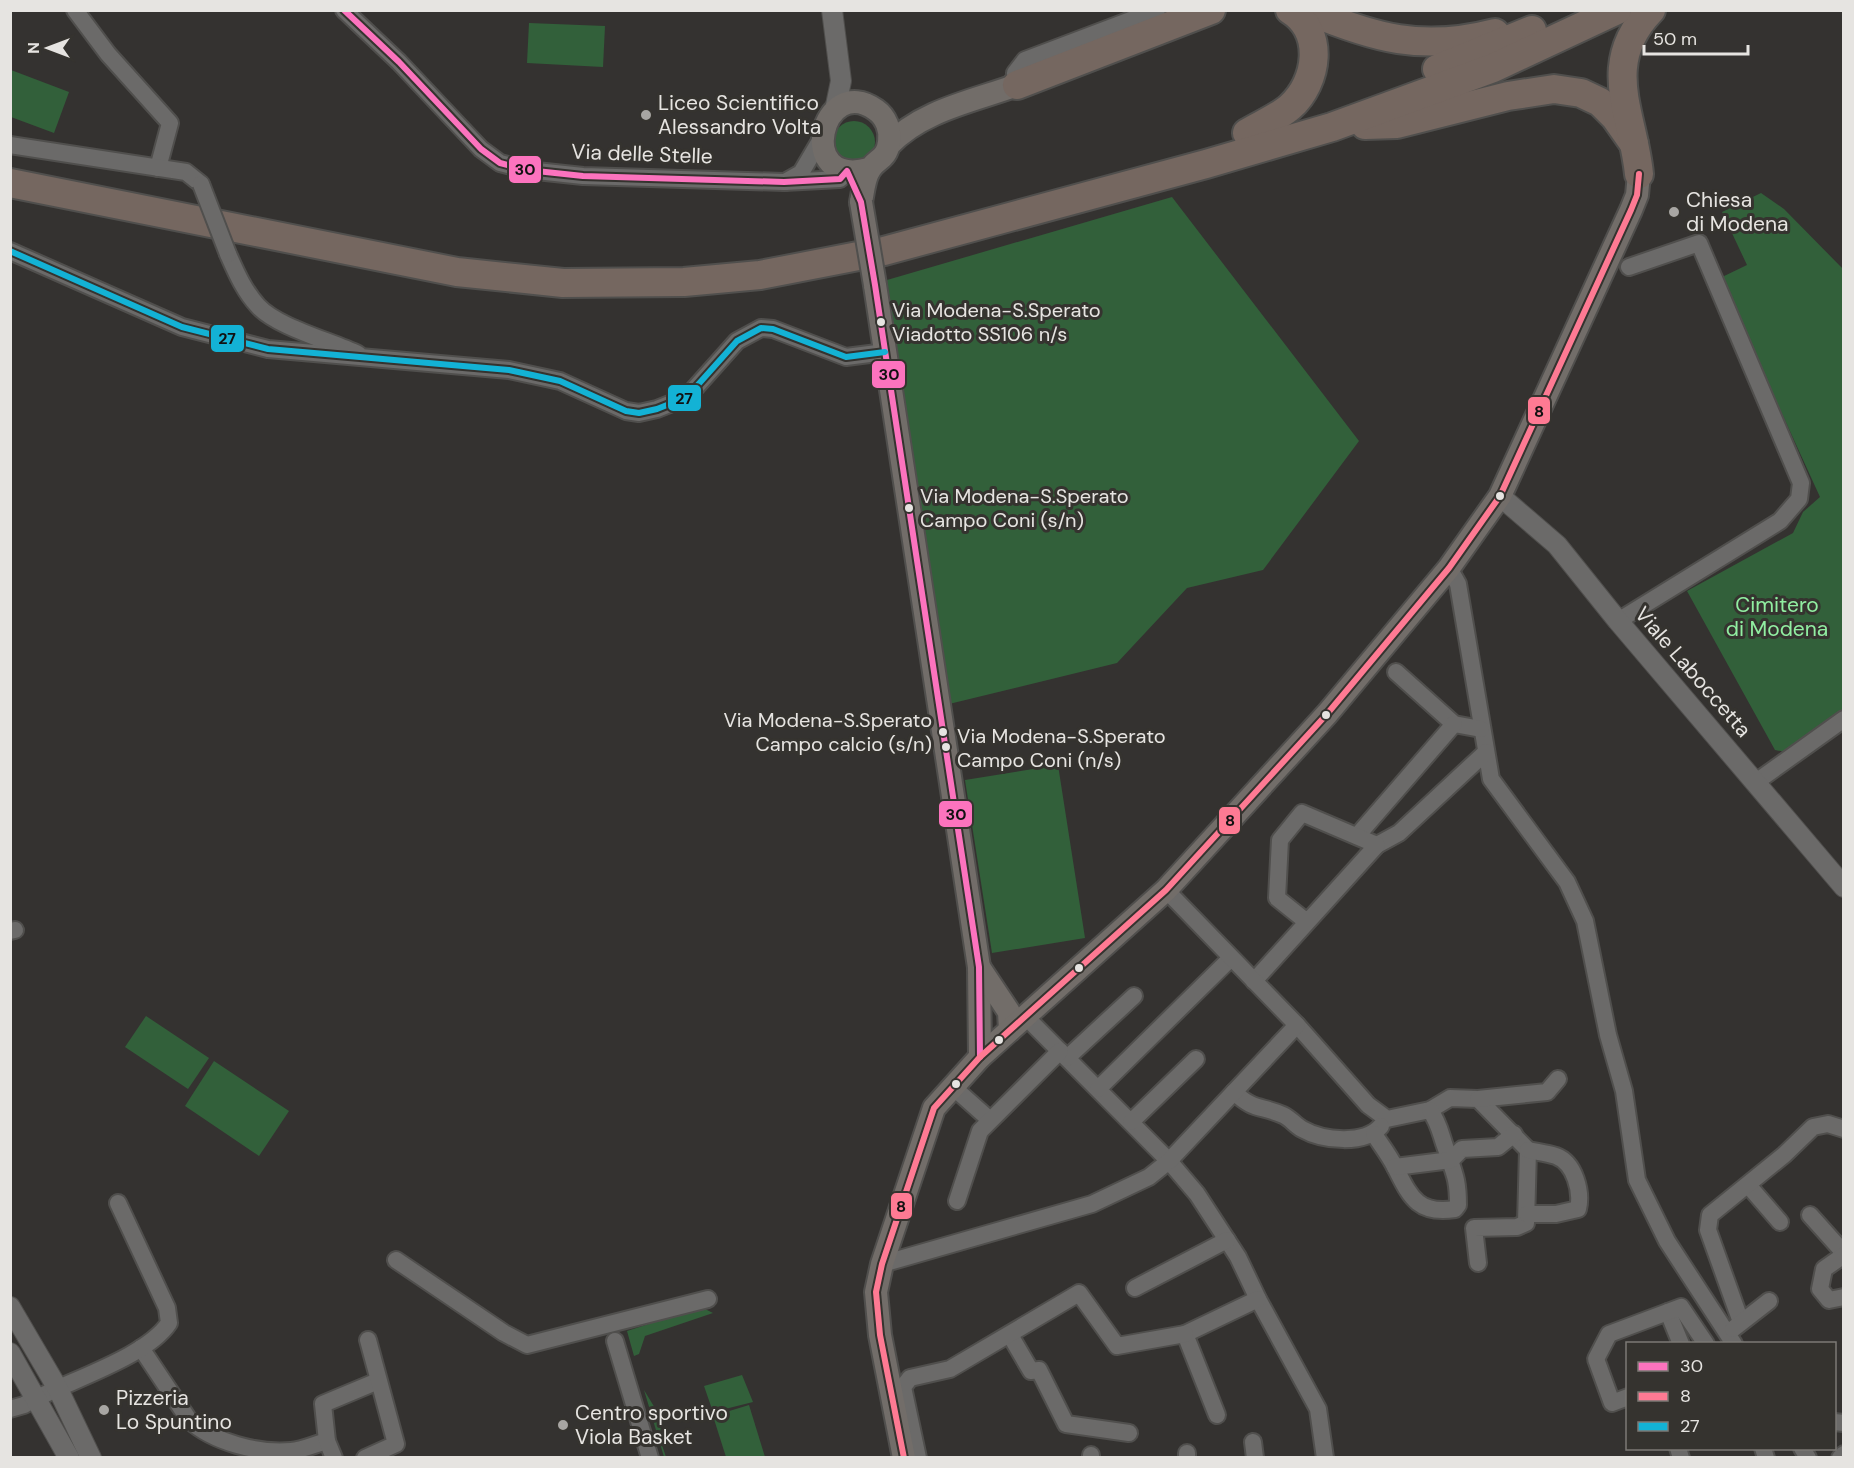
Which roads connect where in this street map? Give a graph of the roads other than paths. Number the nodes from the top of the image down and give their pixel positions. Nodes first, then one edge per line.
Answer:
1 (75, 10) edge
2 (345, 10) edge
3 (832, 10) edge
4 (1157, 10) edge
5 (1211, 10) edge
6 (1290, 10) edge
7 (1307, 10) edge
8 (1572, 10) edge
9 (1617, 10) edge
10 (1651, 10) edge
11 (1527, 33) junction
12 (841, 81) junction
13 (1017, 85) junction
14 (861, 104) junction
15 (835, 110) junction
16 (882, 116) junction
17 (921, 119) junction
18 (1332, 127) junction
19 (1247, 133) junction
20 (821, 139) junction
21 (1634, 144) junction
22 (10, 145) edge
23 (889, 145) junction
24 (10, 165) edge
25 (158, 168) junction
26 (858, 170) junction
27 (1639, 174) joint
28 (784, 182) junction
29 (10, 183) edge
30 (10, 251) edge
31 (1629, 267) dead end
32 (885, 352) junction
33 (369, 359) junction
34 (1500, 496) junction
35 (1449, 568) junction
36 (1618, 621) junction
37 (1396, 672) dead end
38 (1844, 719) edge
39 (1454, 724) junction
40 (1481, 729) junction
41 (1486, 752) junction
42 (1756, 782) junction
43 (1357, 836) junction
44 (1377, 845) junction
45 (1844, 887) edge
46 (1166, 890) junction
47 (1307, 922) junction
48 (1231, 958) junction
49 (979, 967) junction
50 (1254, 981) junction
51 (999, 995) junction
52 (1134, 996) dead end
53 (1042, 1001) junction
54 (981, 1012) junction
55 (1018, 1023) junction
56 (1297, 1025) junction
57 (1063, 1054) junction
58 (980, 1057) junction
59 (1196, 1059) dead end
60 (1558, 1079) dead end
61 (953, 1087) junction
62 (1098, 1089) junction
63 (1234, 1092) junction
64 (1478, 1100) junction
65 (1430, 1110) junction
66 (1387, 1119) junction
67 (990, 1120) junction
68 (1131, 1122) junction
69 (1844, 1129) edge
70 (1374, 1134) junction
71 (1514, 1134) junction
72 (1528, 1150) junction
73 (1451, 1160) junction
74 (1169, 1161) junction
75 (1395, 1167) junction
76 (1748, 1185) junction
77 (957, 1201) dead end
78 (118, 1203) dead end
79 (1527, 1214) junction
80 (1810, 1215) dead end
81 (1780, 1222) dead end
82 (1227, 1240) junction
83 (1844, 1254) edge
84 (396, 1260) dead end
85 (1478, 1263) dead end
86 (882, 1264) junction
87 (1135, 1288) dead end
88 (1844, 1297) edge
89 (708, 1299) dead end
90 (1258, 1299) junction
91 (1769, 1301) dead end
92 (10, 1307) edge
93 (1668, 1312) junction
94 (1741, 1322) junction
95 (1185, 1334) junction
96 (1010, 1335) junction
97 (1730, 1338) edge
98 (368, 1340) dead end
99 (615, 1341) dead end
100 (1680, 1342) edge
101 (1705, 1342) edge
102 (141, 1348) junction
103 (10, 1353) edge
104 (378, 1381) junction
105 (58, 1389) junction
106 (36, 1398) junction
107 (1626, 1398) edge
108 (10, 1409) edge
109 (1217, 1415) dead end
110 (1129, 1433) dead end
111 (327, 1441) junction
112 (1844, 1454) edge
113 (69, 1458) edge
114 (91, 1458) edge
115 (334, 1458) edge
116 (365, 1458) edge
117 (650, 1458) edge
118 (904, 1458) edge
119 (918, 1458) edge
120 (1325, 1458) edge
121 (1840, 1458) edge

1 - 25 street
2 - 28 street, Via delle Stelle
3 - 12 street
4 - 13 street
5 - 13 highway
6 - 19 highway
7 - 11 highway
8 - 11 highway
9 - 18 highway
10 - 21 highway
11 - 19 highway
12 - 14 street
12 - 15 street
13 - 17 main road
14 - 15 main road
14 - 16 main road
15 - 20 main road
16 - 17 main road
16 - 23 main road
17 - 23 main road
18 - 21 highway
18 - 29 highway
19 - 24 highway
20 - 26 main road
20 - 28 street
21 - 27 highway
22 - 25 street
23 - 26 main road
25 - 33 street, bridge
26 - 28 street, Via delle Stelle
26 - 32 main road, bridge
27 - 34 main road
30 - 33 street
31 - 36 street
32 - 33 street
32 - 49 main road
34 - 35 main road
34 - 36 street, Viale Laboccetta
35 - 40 street
35 - 46 main road
36 - 42 street, Viale Laboccetta
37 - 39 street
38 - 42 street
39 - 40 street
39 - 43 street
40 - 41 street
41 - 44 street
41 - 97 street
42 - 45 street, Viale Laboccetta
43 - 44 street
43 - 47 street
44 - 47 street
46 - 48 street
46 - 53 main road
47 - 50 street
48 - 50 street
48 - 62 street
49 - 51 main road
49 - 54 main road
50 - 56 street
51 - 53 main road
51 - 55 main road
52 - 57 street
53 - 55 main road
54 - 55 main road
54 - 58 main road
55 - 57 street
55 - 58 main road
56 - 63 street
56 - 66 street
57 - 62 street
57 - 67 street
58 - 61 main road
59 - 68 street
60 - 64 street
61 - 67 street
61 - 86 main road
62 - 68 street
63 - 70 street
63 - 74 street
64 - 65 street
64 - 71 street
65 - 66 street
65 - 73 street
66 - 70 street
67 - 77 street
68 - 74 street
69 - 76 street
70 - 75 street
71 - 72 street
71 - 73 street
72 - 79 street
72 - 79 street
73 - 75 street
73 - 75 street
74 - 82 street
74 - 86 street
76 - 81 street
76 - 94 street
78 - 102 street
79 - 85 street
80 - 83 street
82 - 87 street
82 - 90 street
83 - 88 street
84 - 89 street
86 - 118 main road
90 - 95 street
90 - 120 street
91 - 94 street
92 - 105 street
93 - 100 street
93 - 101 street
93 - 107 street
94 - 97 street
95 - 96 street
95 - 109 street
96 - 110 street
96 - 119 street
98 - 104 street
99 - 117 street
102 - 105 street
102 - 111 street
103 - 106 street
104 - 111 street
104 - 116 street
105 - 106 street
105 - 114 street
106 - 108 street
106 - 113 street
111 - 115 street
112 - 121 street

